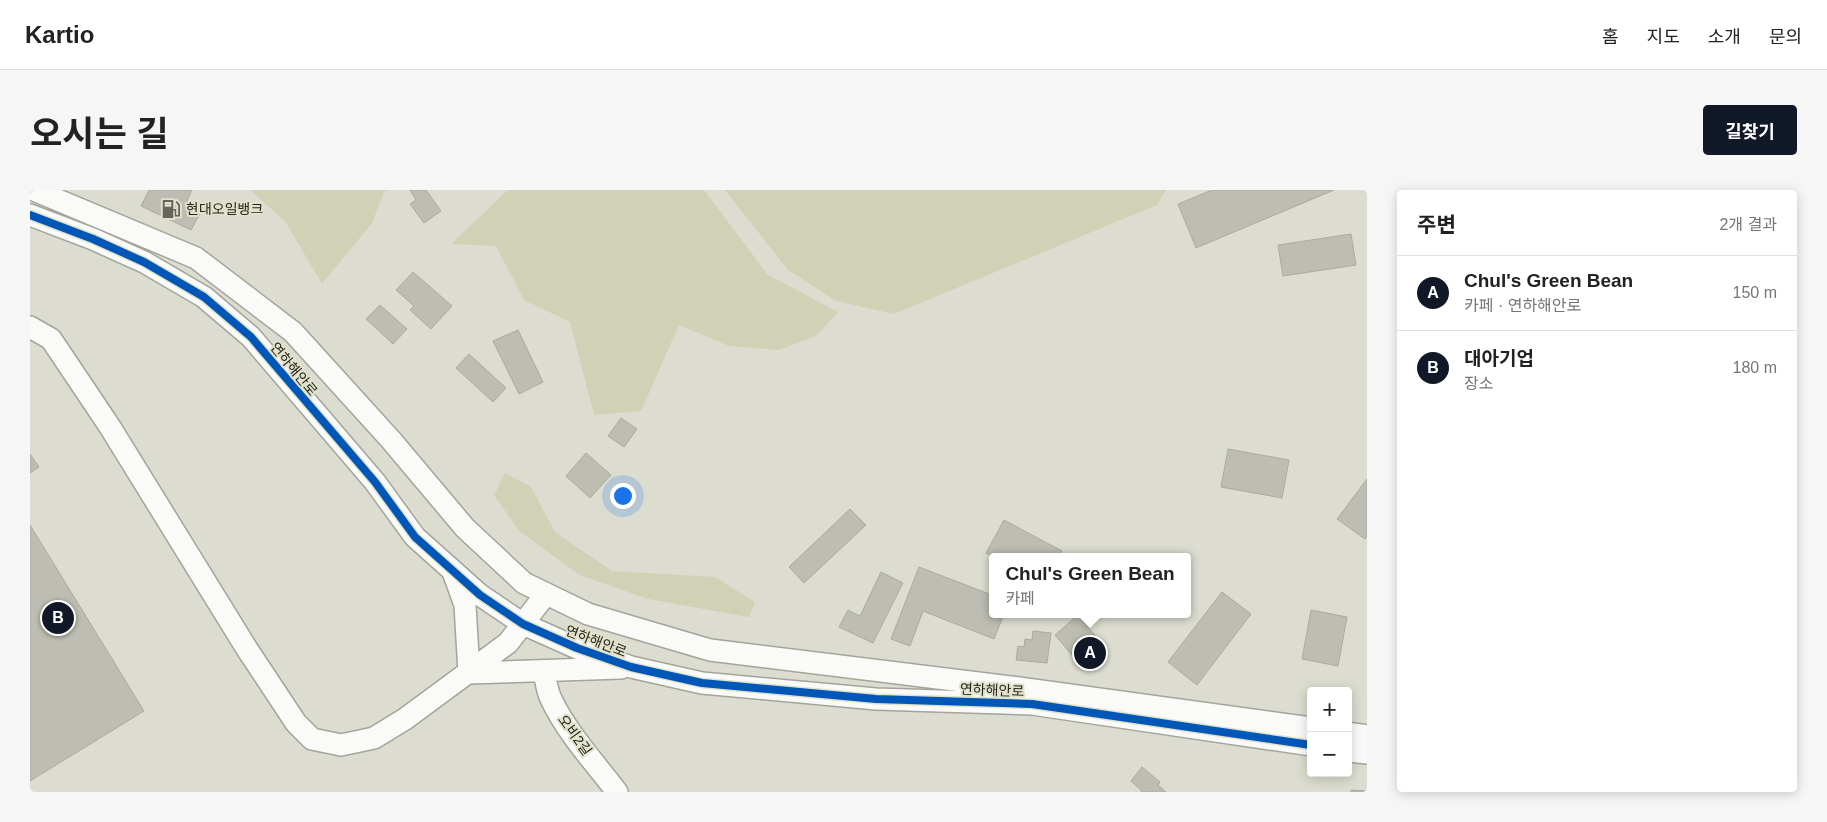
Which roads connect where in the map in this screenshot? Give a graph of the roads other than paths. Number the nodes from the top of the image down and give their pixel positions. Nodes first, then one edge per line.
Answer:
1 (34, 190) edge
2 (30, 215) edge
3 (30, 328) edge
4 (452, 570) junction
5 (546, 594) junction
6 (523, 624) junction
7 (631, 667) junction
8 (544, 671) junction
9 (469, 673) junction
10 (1307, 727) edge
11 (1352, 734) edge
12 (1367, 736) edge
13 (1307, 744) edge
14 (1352, 751) edge
15 (1367, 753) edge
16 (617, 792) edge

1 - 5 street, 연하해안로
2 - 4 street, 연하해안로
3 - 9 street
4 - 6 street, 연하해안로
4 - 9 street
5 - 6 street
5 - 10 street, 연하해안로
6 - 7 street, 연하해안로
6 - 9 street
7 - 8 street
7 - 13 street, 연하해안로
8 - 9 street
8 - 16 street, 오비2길
11 - 12 street
14 - 15 street

